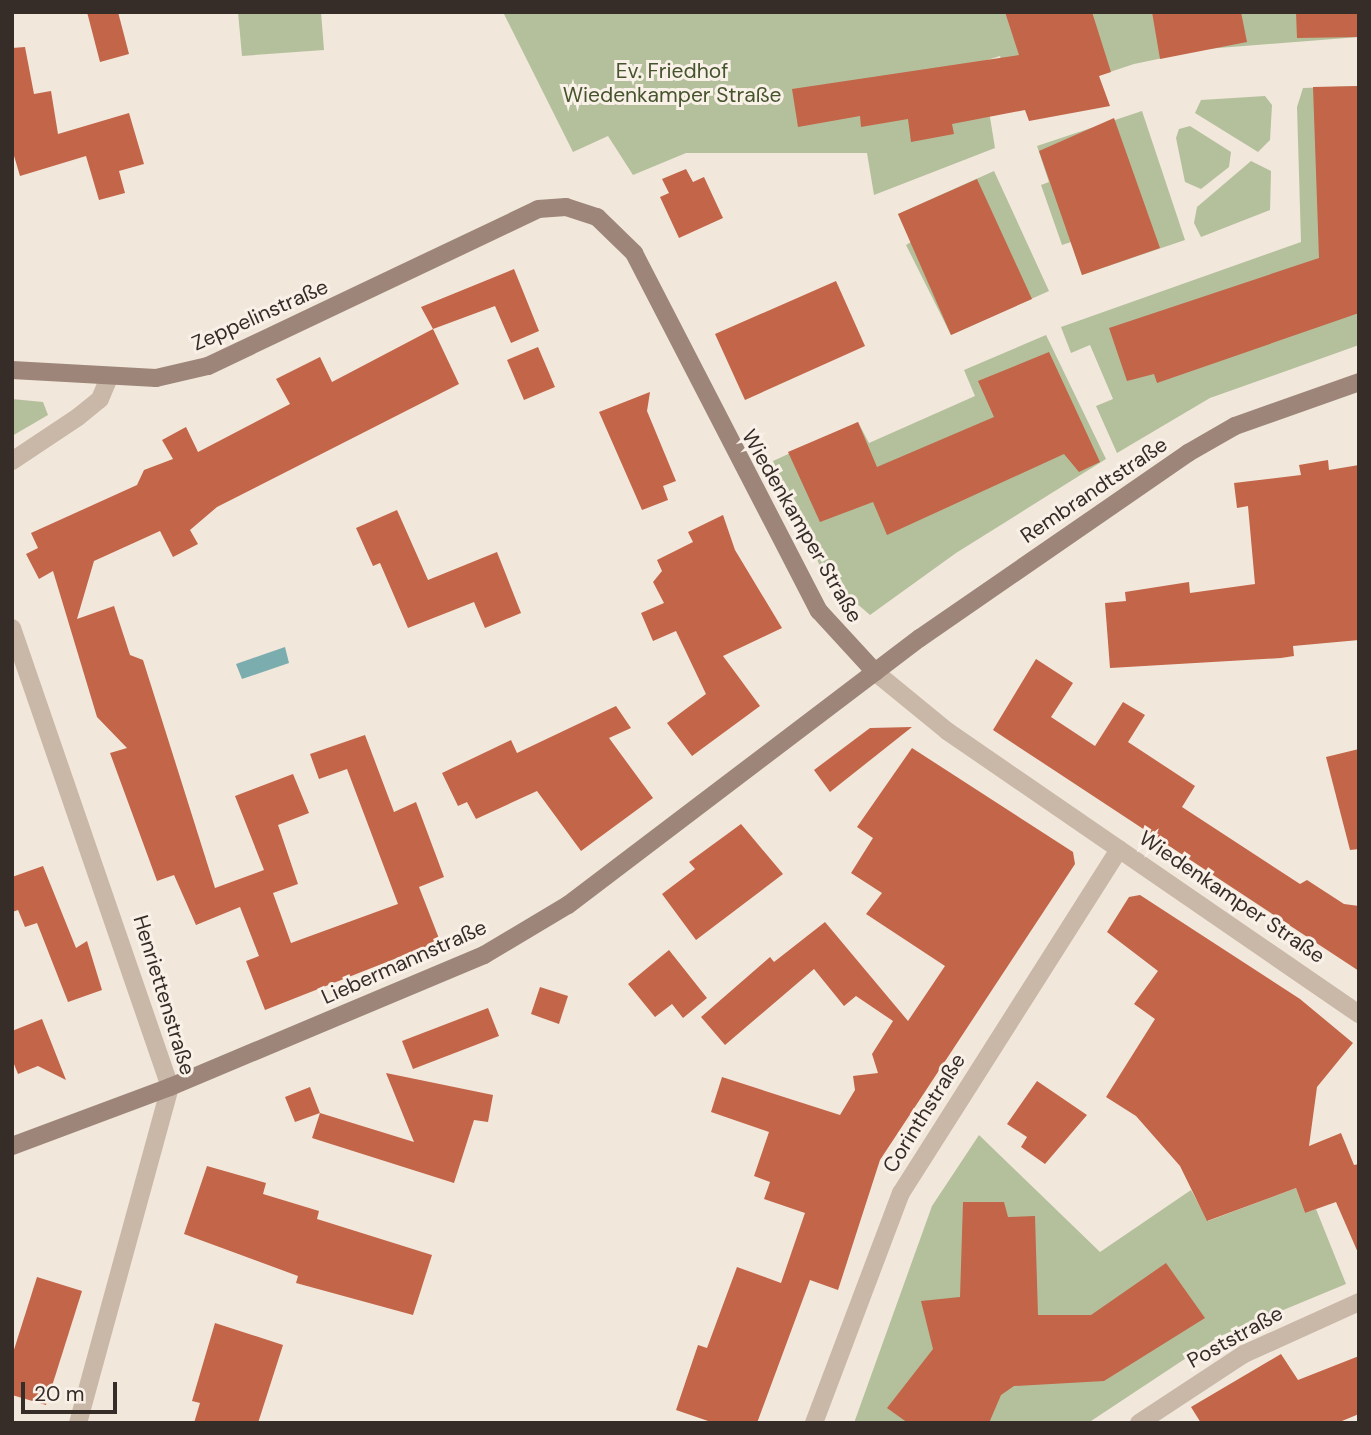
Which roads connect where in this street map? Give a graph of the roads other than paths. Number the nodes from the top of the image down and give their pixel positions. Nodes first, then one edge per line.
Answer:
1 (359, 296) joint
2 (12, 370) edge
3 (109, 378) junction
4 (1359, 382) edge
5 (12, 461) edge
6 (12, 628) edge
7 (875, 672) junction
8 (1119, 849) junction
9 (1359, 1014) edge
10 (170, 1087) junction
11 (12, 1146) edge
12 (1359, 1301) edge
13 (78, 1423) edge
14 (814, 1423) edge
15 (1139, 1423) edge

1 - 3 main road, Zeppelinstraße
1 - 7 main road, Wiedenkamper Straße
2 - 3 main road, Zeppelinstraße
3 - 5 street
4 - 7 main road, Rembrandtstraße
6 - 10 street, Henriettenstraße
7 - 8 street, Wiedenkamper Straße
7 - 10 main road, Liebermannstraße
8 - 9 street, Wiedenkamper Straße
8 - 14 street, Corinthstraße
10 - 11 main road, Liebermannstraße
10 - 13 street, Henriettenstraße
12 - 15 street, Poststraße

